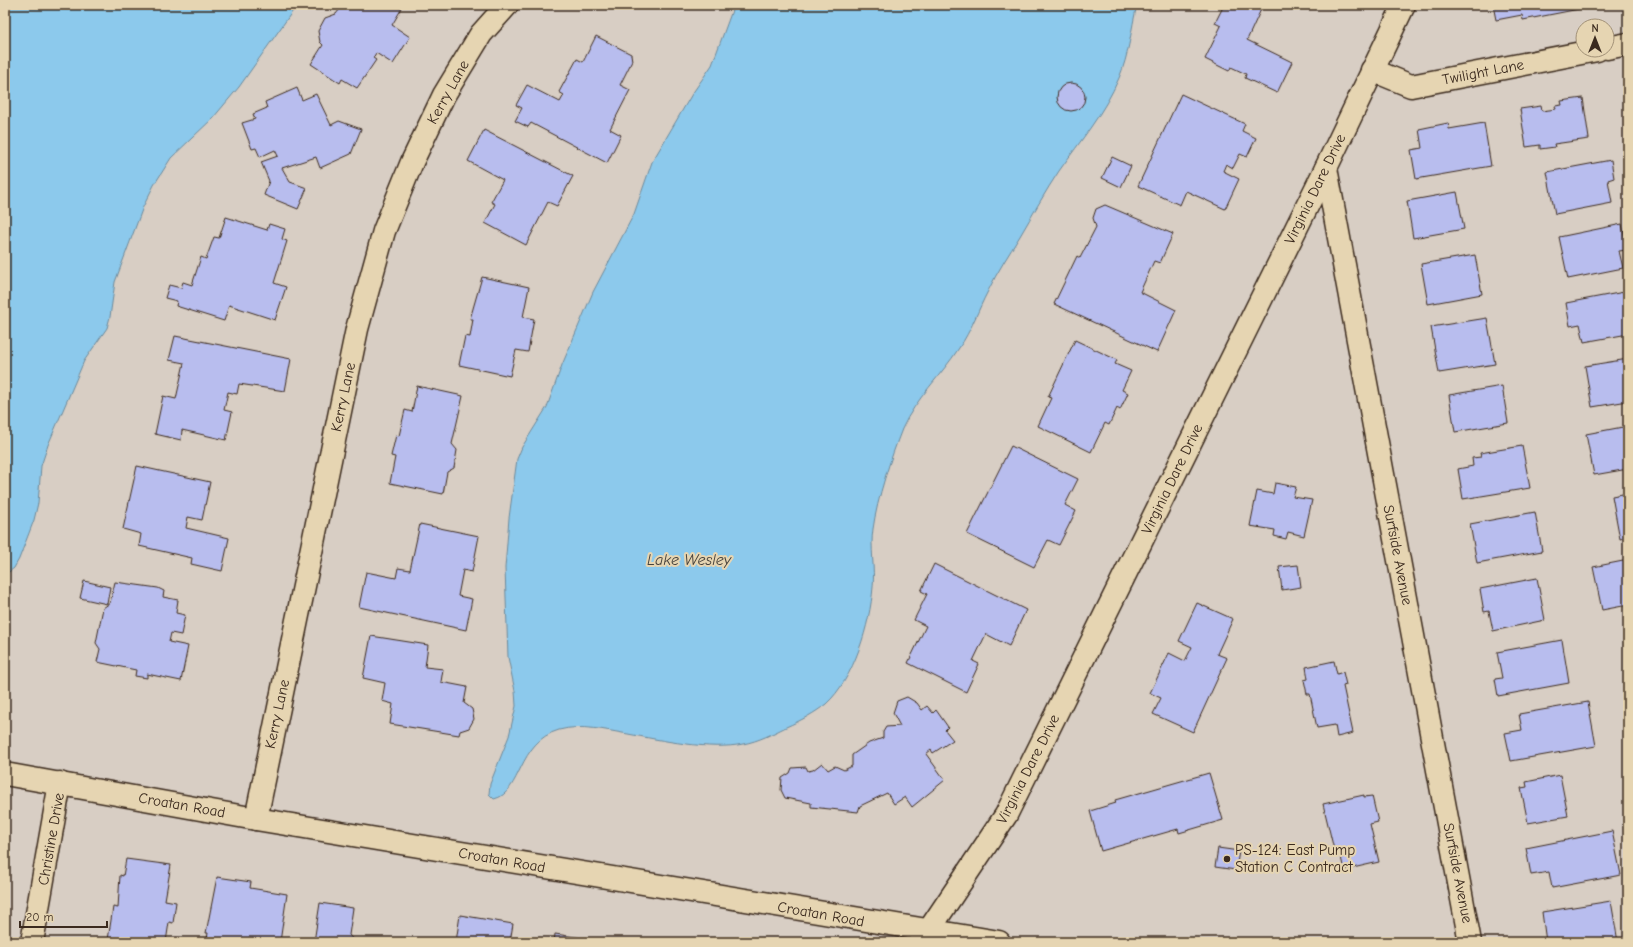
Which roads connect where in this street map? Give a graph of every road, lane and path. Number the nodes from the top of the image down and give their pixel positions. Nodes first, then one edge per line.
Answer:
1 (507, 5) edge
2 (1404, 5) edge
3 (1628, 44) edge
4 (1615, 46) edge
5 (1575, 54) edge
6 (1372, 70) junction
7 (1326, 168) junction
8 (5, 774) edge
9 (60, 784) junction
10 (256, 819) junction
11 (925, 937) edge
12 (32, 942) edge
13 (999, 942) edge
14 (1470, 942) edge

1 - 10 street, Kerry Lane
2 - 6 street, Virginia Dare Drive
3 - 4 street
5 - 6 street, Twilight Lane
6 - 7 street, Virginia Dare Drive
7 - 11 street, Virginia Dare Drive
7 - 14 street, Surfside Avenue
8 - 9 street, Croatan Road
9 - 10 street, Croatan Road
9 - 12 street, Christine Drive
10 - 11 street, Croatan Road
11 - 13 street, Croatan Road

